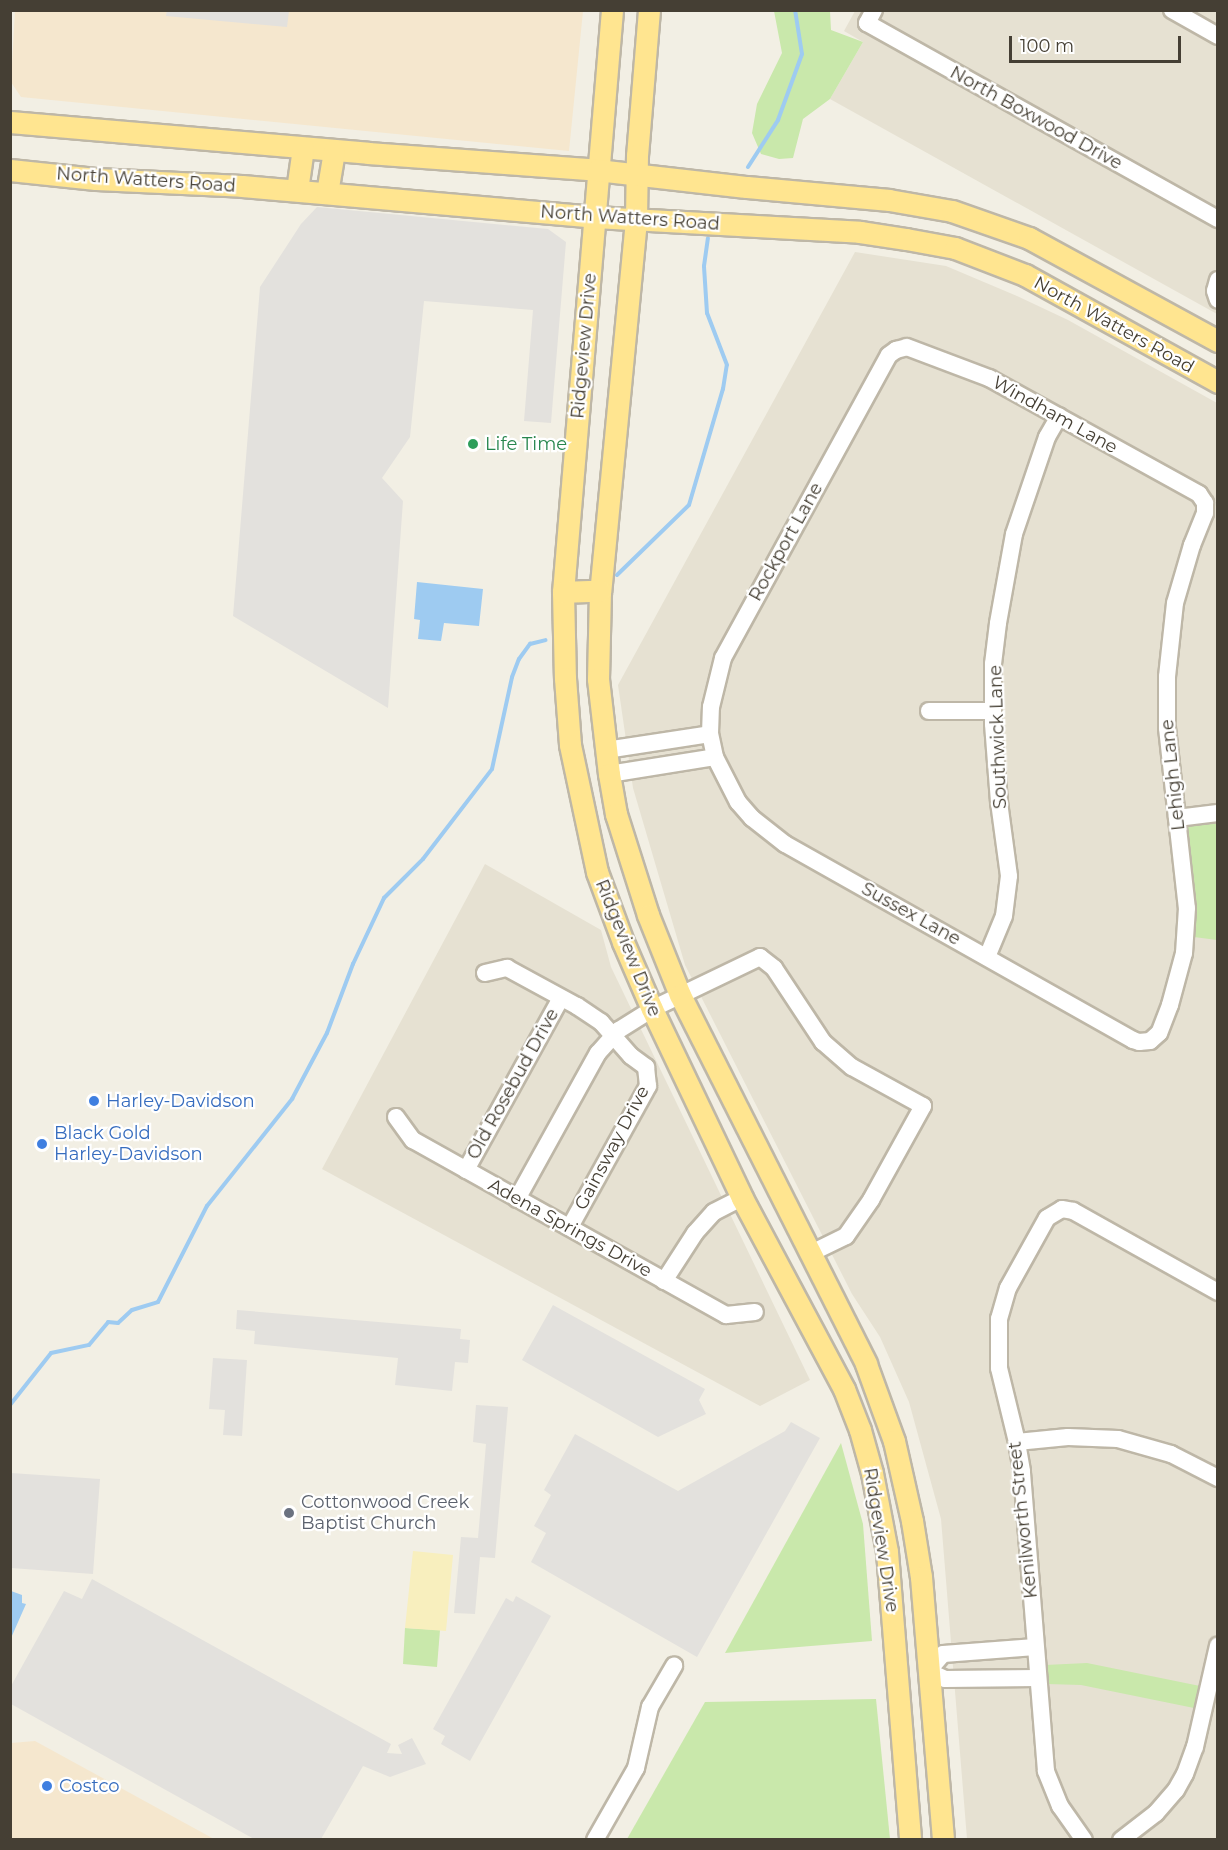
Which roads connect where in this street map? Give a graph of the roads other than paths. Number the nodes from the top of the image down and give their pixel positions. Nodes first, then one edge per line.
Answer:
1 (612, 10) edge
2 (649, 10) edge
3 (874, 10) edge
4 (1172, 10) edge
5 (1218, 36) edge
6 (10, 105) edge
7 (10, 122) edge
8 (47, 124) junction
9 (303, 148) junction
10 (334, 151) junction
11 (10, 170) edge
12 (597, 170) junction
13 (34, 172) junction
14 (636, 175) junction
15 (10, 186) edge
16 (297, 190) junction
17 (327, 193) junction
18 (596, 217) junction
19 (1218, 219) edge
20 (636, 220) junction
21 (1218, 280) edge
22 (1218, 300) edge
23 (1218, 341) edge
24 (896, 350) joint
25 (1218, 382) edge
26 (1059, 416) junction
27 (1205, 503) joint
28 (600, 591) junction
29 (563, 592) junction
30 (929, 711) dead end
31 (993, 711) junction
32 (570, 744) junction
33 (712, 745) junction
34 (606, 750) junction
35 (609, 774) junction
36 (1218, 813) edge
37 (1177, 818) junction
38 (987, 957) junction
39 (485, 973) dead end
40 (680, 994) junction
41 (561, 998) junction
42 (652, 1009) junction
43 (614, 1036) junction
44 (1148, 1042) joint
45 (396, 1117) dead end
46 (466, 1170) junction
47 (742, 1198) junction
48 (517, 1199) junction
49 (570, 1227) junction
50 (811, 1253) junction
51 (664, 1281) junction
52 (1218, 1292) edge
53 (755, 1312) dead end
54 (1017, 1442) junction
55 (1218, 1478) edge
56 (1218, 1646) edge
57 (1035, 1647) junction
58 (674, 1666) dead end
59 (928, 1671) junction
60 (898, 1672) junction
61 (1037, 1678) junction
62 (1210, 1715) edge
63 (595, 1839) edge
64 (910, 1839) edge
65 (943, 1839) edge
66 (1084, 1839) edge
67 (1121, 1839) edge

1 - 12 main road, Ridgeview Drive
2 - 14 main road, Ridgeview Drive
3 - 19 street, North Boxwood Drive
4 - 5 street
6 - 8 main road
7 - 8 main road, North Watters Road
8 - 9 main road, North Watters Road
9 - 10 main road, North Watters Road
9 - 16 main road
10 - 12 main road, North Watters Road
10 - 17 main road
11 - 13 main road, North Watters Road
12 - 14 main road, North Watters Road
12 - 18 main road, Ridgeview Drive
13 - 15 main road
13 - 16 main road, North Watters Road
14 - 20 main road, Ridgeview Drive
14 - 23 main road, North Watters Road
16 - 17 main road, North Watters Road
17 - 18 main road, North Watters Road
18 - 20 main road, North Watters Road
18 - 29 main road, Ridgeview Drive
20 - 25 main road, North Watters Road
20 - 28 main road, Ridgeview Drive
21 - 22 street
24 - 26 street, Windham Lane
24 - 33 street, Rockport Lane
26 - 27 street, Windham Lane
26 - 31 street, Southwick Lane
27 - 37 street, Lehigh Lane
28 - 29 main road
28 - 34 main road, Ridgeview Drive
29 - 32 main road, Ridgeview Drive
30 - 31 street
31 - 38 street, Southwick Lane
32 - 35 main road
32 - 42 main road, Ridgeview Drive
33 - 34 street
33 - 35 street
33 - 38 street, Sussex Lane
34 - 35 main road, Ridgeview Drive
35 - 40 main road, Ridgeview Drive
36 - 37 street
37 - 44 street, Lehigh Lane
38 - 44 street, Sussex Lane
39 - 41 street
40 - 42 street
40 - 50 main road, Ridgeview Drive
40 - 50 street
41 - 43 street
41 - 46 street, Old Rosebud Drive
42 - 43 street
42 - 47 main road, Ridgeview Drive
43 - 48 street
43 - 49 street, Gainsway Drive
45 - 46 street, Adena Springs Drive
46 - 48 street, Adena Springs Drive
47 - 51 street
47 - 60 main road, Ridgeview Drive
48 - 49 street, Adena Springs Drive
49 - 51 street, Adena Springs Drive
50 - 59 main road, Ridgeview Drive
51 - 53 street, Adena Springs Drive
52 - 54 street, Kenilworth Street
54 - 55 street
54 - 57 street, Kenilworth Street
56 - 62 street
57 - 59 street
57 - 61 street, Kenilworth Street
58 - 63 street
59 - 60 main road
59 - 61 street
59 - 65 main road, Ridgeview Drive
60 - 64 main road, Ridgeview Drive
61 - 66 street, Kenilworth Street
62 - 67 street

